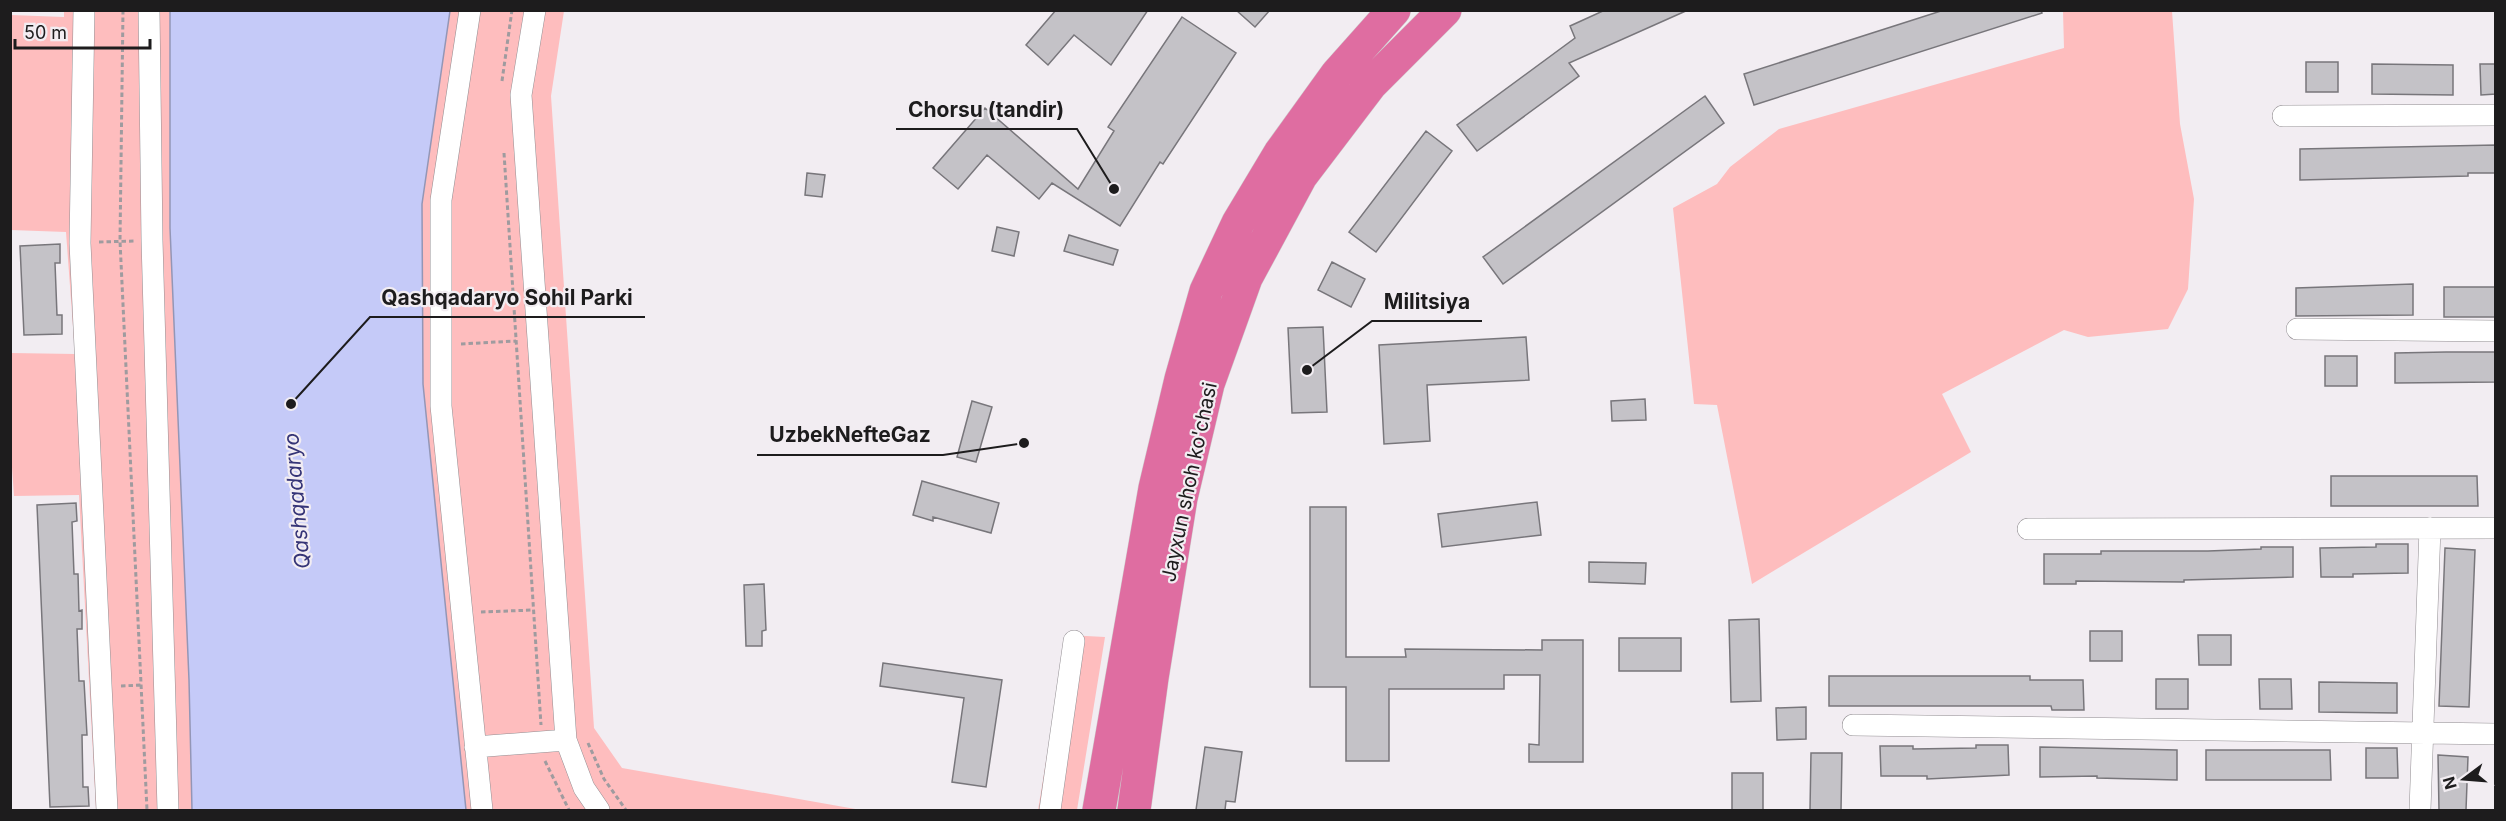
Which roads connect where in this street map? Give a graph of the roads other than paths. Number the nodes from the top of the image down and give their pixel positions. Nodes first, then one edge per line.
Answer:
1 (84, 10) edge
2 (149, 10) edge
3 (470, 10) edge
4 (535, 10) edge
5 (1394, 10) edge
6 (1445, 10) edge
7 (2496, 114) edge
8 (2283, 116) dead end
9 (2297, 329) dead end
10 (2496, 331) edge
11 (2430, 528) junction
12 (2496, 528) edge
13 (2028, 529) dead end
14 (1074, 641) dead end
15 (1853, 724) dead end
16 (2423, 733) junction
17 (2496, 734) edge
18 (566, 740) junction
19 (475, 747) junction
20 (107, 810) edge
21 (168, 810) edge
22 (482, 810) edge
23 (598, 810) edge
24 (1050, 810) edge
25 (1099, 810) edge
26 (1134, 810) edge
27 (2420, 810) edge

1 - 20 street
2 - 21 street
3 - 19 street
4 - 18 street
5 - 25 highway, Jayxun shoh ko'chasi
6 - 26 highway, Jayxun shoh ko'chasi
7 - 8 street
9 - 10 street
11 - 12 street
11 - 13 street
11 - 16 street
14 - 24 street
15 - 16 street
16 - 17 street
16 - 27 street
18 - 19 street
18 - 23 street
19 - 22 street

